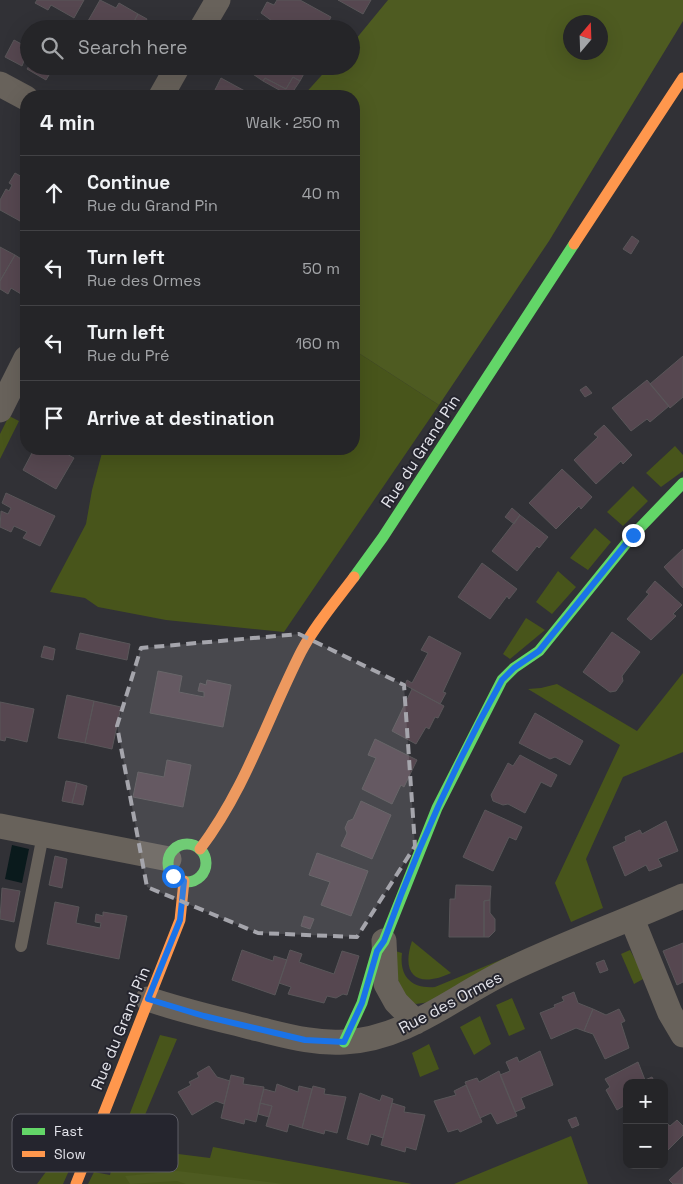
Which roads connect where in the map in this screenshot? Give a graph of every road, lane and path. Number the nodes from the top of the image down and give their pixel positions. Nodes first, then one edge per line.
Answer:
1 (218, 0) edge
2 (206, 20) edge
3 (173, 75) edge
4 (683, 78) edge
5 (0, 84) edge
6 (164, 90) edge
7 (20, 95) edge
8 (20, 369) edge
9 (1, 405) edge
10 (683, 483) edge
11 (0, 826) edge
12 (43, 835) junction
13 (200, 849) junction
14 (169, 859) junction
15 (184, 881) junction
16 (683, 896) edge
17 (632, 919) junction
18 (384, 941) junction
19 (22, 946) dead end
20 (148, 999) junction
21 (416, 1022) junction
22 (683, 1036) edge
23 (344, 1042) junction
24 (103, 1114) edge
25 (81, 1172) edge
26 (76, 1184) edge

1 - 2 street
3 - 6 street
4 - 13 street, Rue du Grand Pin
5 - 7 street
8 - 9 street
10 - 18 street
11 - 12 street
12 - 14 street
12 - 19 lane
13 - 14 street
13 - 15 street
14 - 15 street
15 - 20 street, Rue du Grand Pin
16 - 17 street, Rue des Ormes
17 - 21 street, Rue des Ormes
17 - 22 street
18 - 21 street
18 - 23 street
20 - 23 street, Rue des Ormes
20 - 24 street, Rue du Grand Pin
21 - 23 street, Rue des Ormes
25 - 26 street, Rue du Grand Pin

